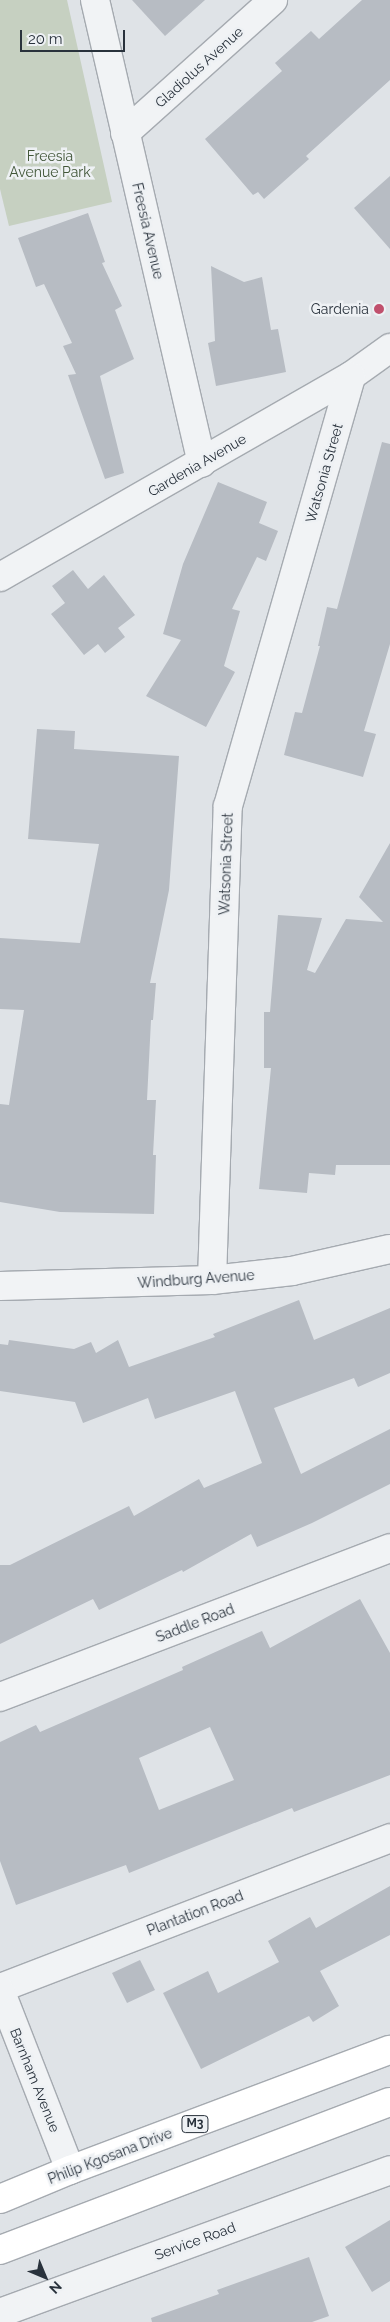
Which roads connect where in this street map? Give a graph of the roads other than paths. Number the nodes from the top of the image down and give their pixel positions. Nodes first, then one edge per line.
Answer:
1 (95, 0) edge
2 (273, 0) edge
3 (126, 133) junction
4 (390, 348) edge
5 (351, 376) junction
6 (202, 463) junction
7 (0, 577) edge
8 (390, 1249) edge
9 (212, 1280) junction
10 (0, 1286) edge
11 (390, 1548) edge
12 (0, 1697) edge
13 (390, 1838) edge
14 (0, 1989) edge
15 (390, 2050) edge
16 (390, 2102) edge
17 (70, 2170) junction
18 (390, 2170) edge
19 (0, 2199) edge
20 (0, 2250) edge
21 (0, 2313) edge

1 - 3 street, Freesia Avenue
2 - 3 street, Gladiolus Avenue
3 - 6 street, Freesia Avenue
4 - 5 street, Gardenia Avenue
5 - 6 street, Gardenia Avenue
5 - 9 street, Watsonia Street
6 - 7 street, Gardenia Avenue
8 - 9 street, Windburg Avenue
9 - 10 street, Windburg Avenue
11 - 12 street, Saddle Road
13 - 14 street, Plantation Road
14 - 17 street, Barnham Avenue
15 - 17 main road, Philip Kgosana Drive / M3
16 - 20 main road
17 - 19 main road, Philip Kgosana Drive / M3
18 - 21 street, Service Road

